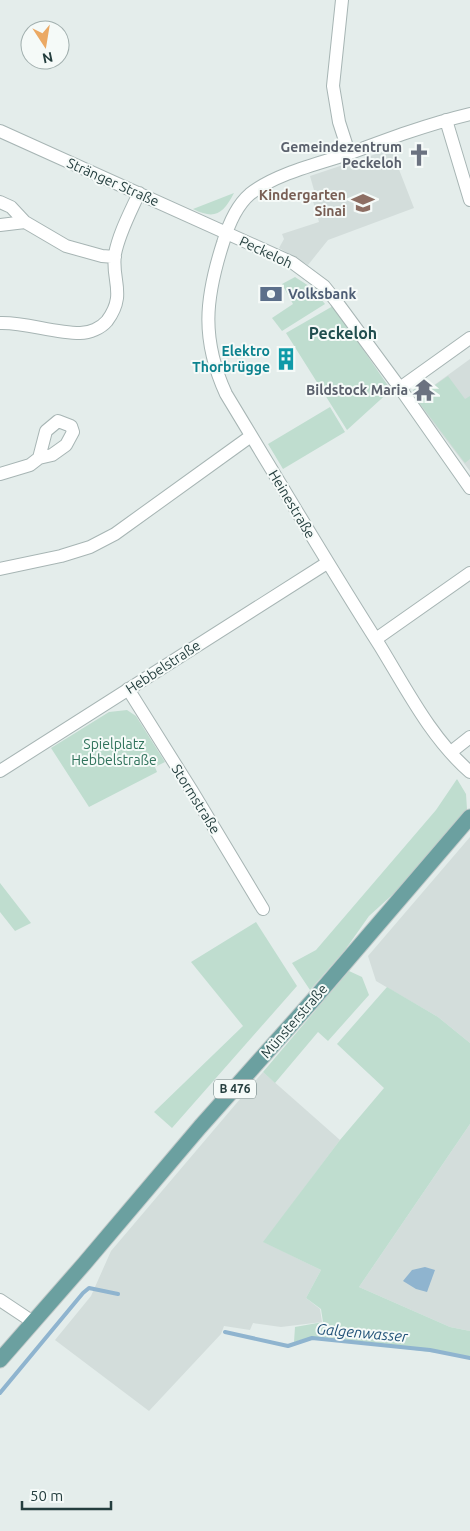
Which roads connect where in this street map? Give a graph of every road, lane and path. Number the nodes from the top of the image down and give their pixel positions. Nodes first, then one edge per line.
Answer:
1 (342, 0) edge
2 (470, 114) edge
3 (446, 120) junction
4 (0, 131) edge
5 (349, 153) junction
6 (139, 193) junction
7 (470, 200) edge
8 (0, 202) edge
9 (25, 222) junction
10 (0, 225) edge
11 (226, 233) junction
12 (115, 257) junction
13 (0, 323) edge
14 (470, 338) edge
15 (400, 388) junction
16 (251, 436) junction
17 (39, 458) dead end
18 (0, 474) edge
19 (470, 488) edge
20 (327, 563) junction
21 (0, 569) edge
22 (470, 573) edge
23 (376, 639) junction
24 (128, 689) junction
25 (470, 737) edge
26 (451, 752) junction
27 (0, 771) edge
28 (470, 772) edge
29 (470, 818) edge
30 (263, 910) dead end
31 (0, 1300) edge
32 (33, 1322) junction
33 (0, 1360) edge

1 - 5 street
2 - 3 street, Heinestraße
3 - 5 street, Heinestraße
3 - 7 street
4 - 6 street, Stränger Straße
5 - 11 street, Heinestraße
6 - 11 street, Stränger Straße
6 - 12 street
8 - 9 street
9 - 10 street
9 - 12 street
11 - 15 street, Peckeloh
11 - 16 street, Heinestraße
12 - 13 street
14 - 15 street
15 - 19 street, Peckeloh
16 - 20 street, Heinestraße
16 - 21 street
17 - 18 street
20 - 23 street, Heinestraße
20 - 24 street, Hebbelstraße
22 - 23 street
23 - 26 street, Heinestraße
24 - 27 street, Hebbelstraße
24 - 30 street, Stormstraße
25 - 26 street
26 - 28 street, Heinestraße
29 - 32 main road, Münsterstraße / B 476
31 - 32 street
32 - 33 main road, Münsterstraße / B 476

